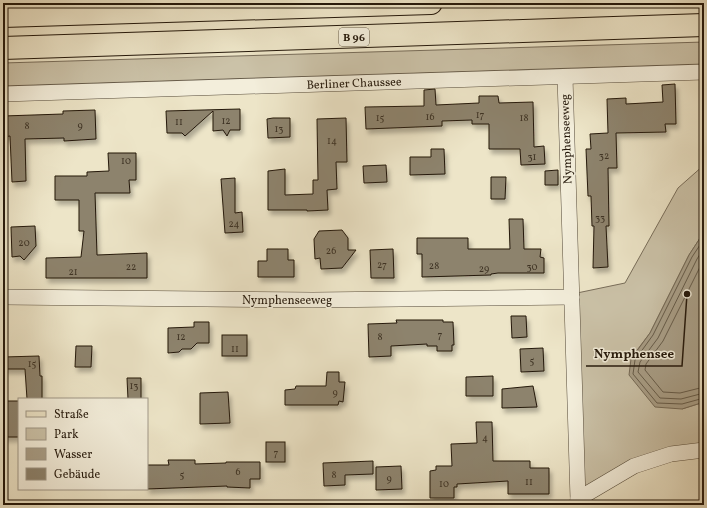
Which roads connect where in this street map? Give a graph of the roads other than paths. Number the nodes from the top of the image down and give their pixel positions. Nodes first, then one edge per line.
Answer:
1 (432, 3) edge
2 (3, 16) edge
3 (704, 26) edge
4 (3, 48) edge
5 (704, 72) edge
6 (564, 76) junction
7 (3, 94) edge
8 (572, 296) junction
9 (3, 297) edge
10 (704, 450) edge
11 (577, 502) edge

1 - 2 main road
3 - 4 main road, B 96
5 - 6 street, Berliner Chaussee
6 - 7 street, Berliner Chaussee
6 - 8 street, Nymphenseeweg
8 - 9 street, Nymphenseeweg
8 - 11 street, Nymphenseeweg
10 - 11 street

